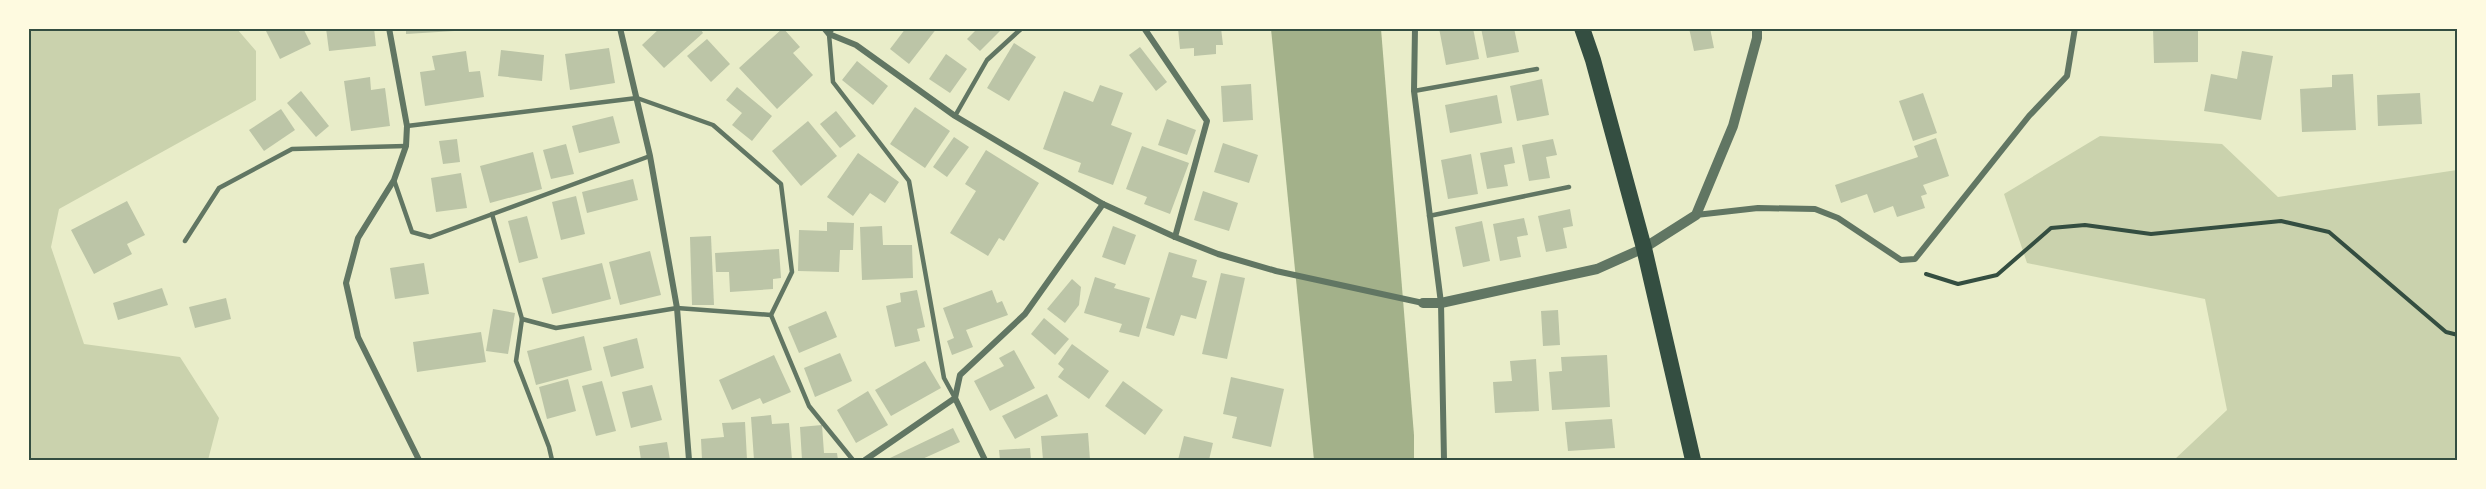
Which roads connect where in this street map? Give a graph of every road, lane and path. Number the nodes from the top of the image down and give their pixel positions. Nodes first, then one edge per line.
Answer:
1 (389, 28) edge
2 (620, 28) edge
3 (824, 28) edge
4 (1022, 28) edge
5 (1144, 28) edge
6 (1415, 28) edge
7 (1581, 28) edge
8 (1757, 28) edge
9 (2075, 28) edge
10 (831, 31) edge
11 (1537, 69) dead end
12 (1414, 91) junction
13 (637, 98) junction
14 (955, 116) junction
15 (407, 126) junction
16 (406, 146) junction
17 (650, 156) junction
18 (394, 180) junction
19 (1569, 187) dead end
20 (1103, 204) junction
21 (492, 214) junction
22 (1696, 215) junction
23 (1429, 216) junction
24 (1175, 237) junction
25 (184, 241) dead end
26 (1644, 248) junction
27 (1915, 259) junction
28 (1423, 303) joint
29 (1441, 303) junction
30 (676, 308) junction
31 (771, 315) junction
32 (522, 319) junction
33 (2457, 335) edge
34 (955, 398) junction
35 (1694, 459) edge
36 (419, 460) edge
37 (552, 460) edge
38 (689, 460) edge
39 (853, 460) edge
40 (865, 460) edge
41 (985, 460) edge
42 (1444, 460) edge

1 - 15 street
2 - 13 street
3 - 10 street
4 - 14 lane
5 - 24 street
6 - 12 street
7 - 26 highway
8 - 22 street
9 - 27 street
10 - 14 street
10 - 34 lane
11 - 12 lane
12 - 23 street
13 - 15 lane
13 - 17 street
13 - 31 lane
14 - 20 street
15 - 16 street
16 - 18 street
16 - 25 lane
17 - 21 lane
17 - 30 street
18 - 21 lane
18 - 36 street
19 - 23 lane
20 - 24 street
20 - 34 street
21 - 32 lane
22 - 26 street
22 - 27 street
23 - 29 street
24 - 28 street
26 - 29 street
26 - 35 highway
27 - 33 path
28 - 29 street
29 - 42 street
30 - 31 lane
30 - 32 lane
30 - 38 street
31 - 39 lane
32 - 37 lane
34 - 40 street
34 - 41 street

